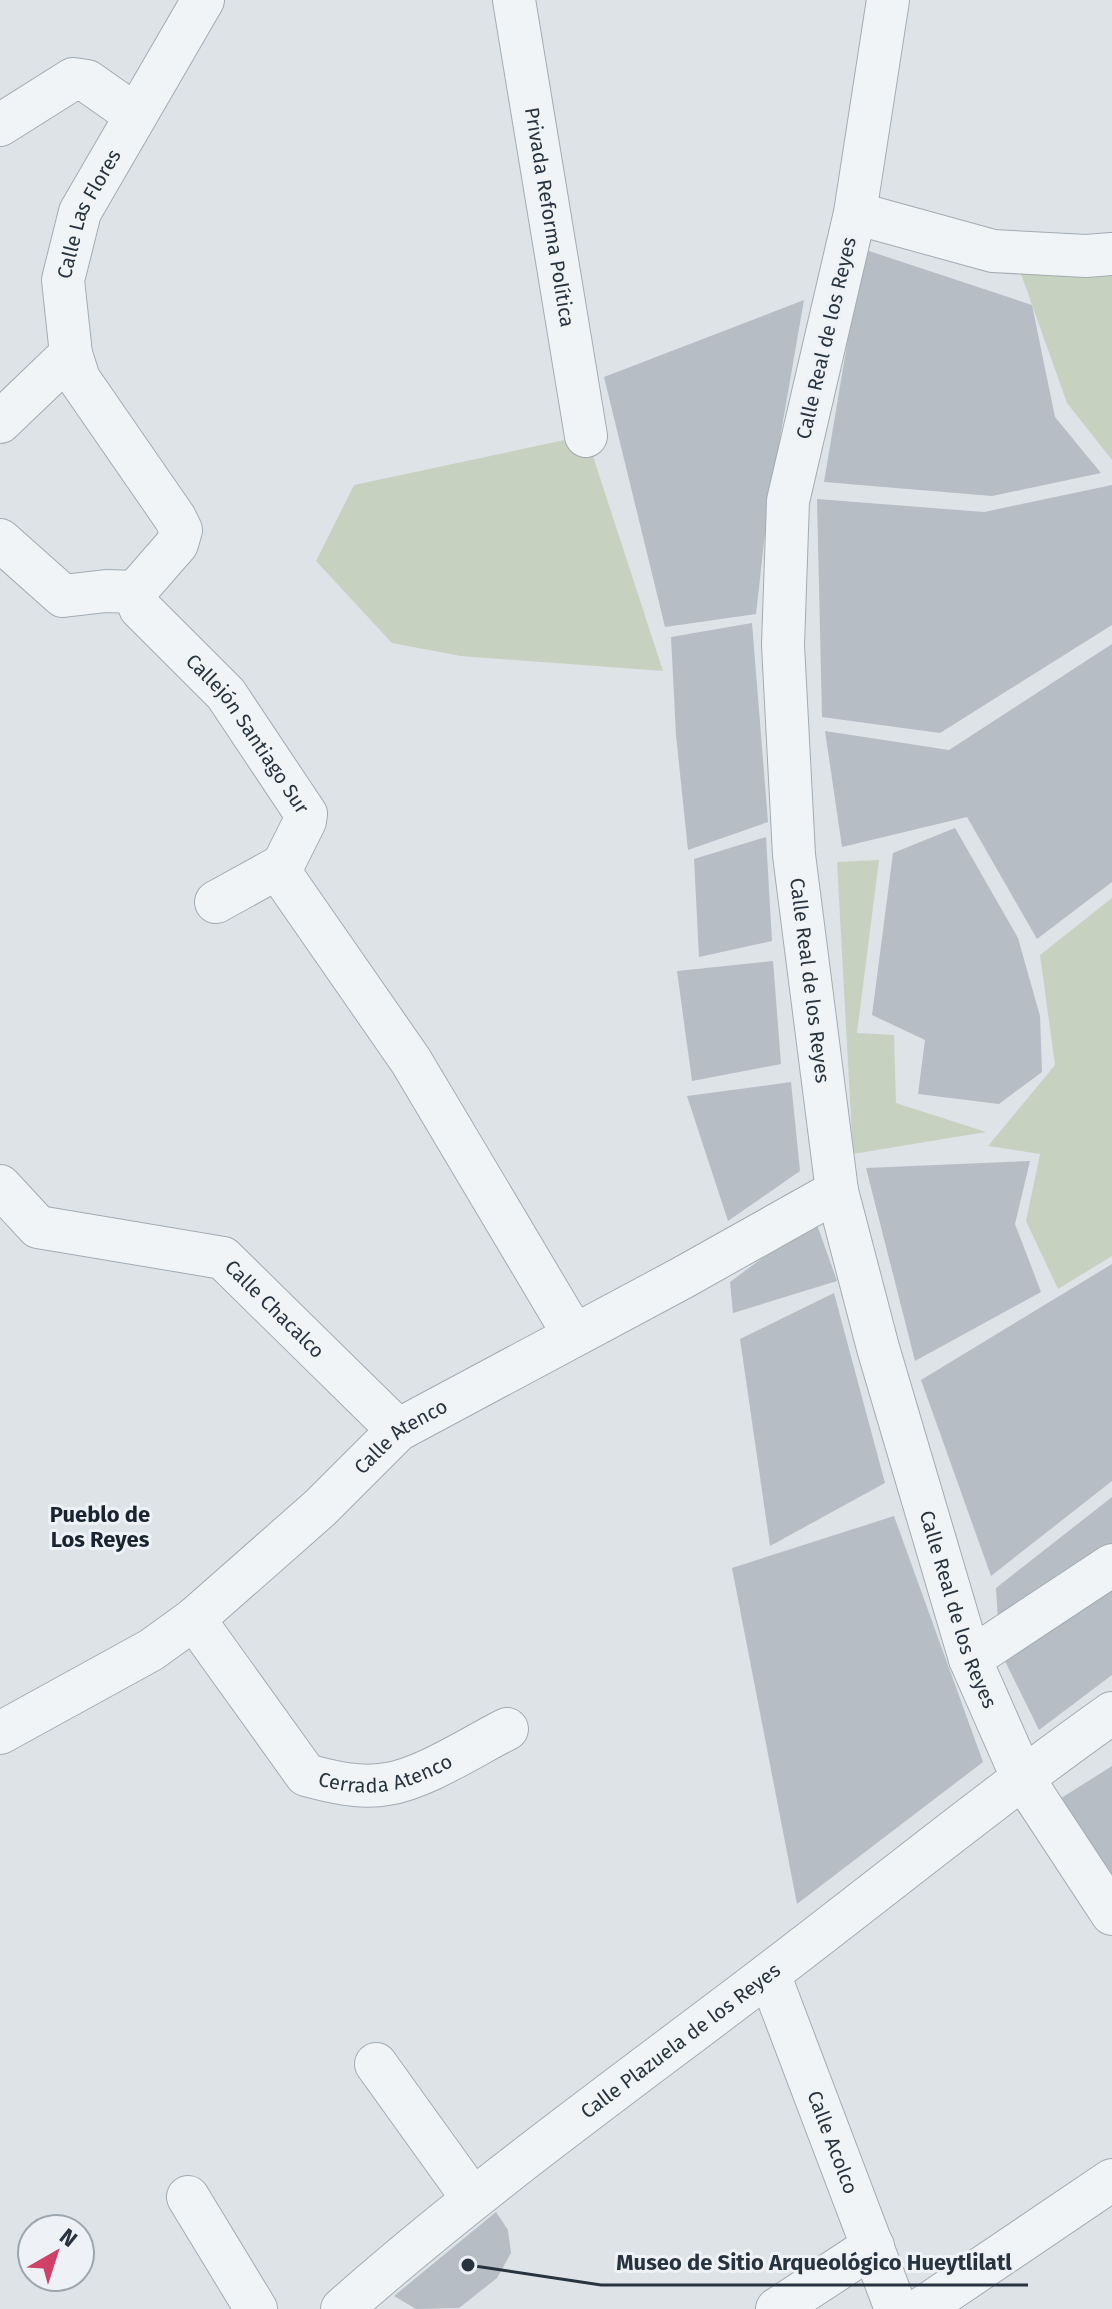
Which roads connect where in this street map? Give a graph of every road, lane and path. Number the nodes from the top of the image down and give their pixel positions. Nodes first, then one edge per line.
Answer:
1 (203, 0) edge
2 (514, 0) edge
3 (888, 0) edge
4 (134, 114) junction
5 (0, 125) edge
6 (855, 213) junction
7 (1112, 254) edge
8 (71, 354) junction
9 (0, 422) edge
10 (586, 436) dead end
11 (0, 540) edge
12 (135, 592) junction
13 (283, 865) junction
14 (216, 902) dead end
15 (0, 1186) edge
16 (837, 1191) junction
17 (574, 1335) junction
18 (398, 1430) junction
19 (1112, 1565) edge
20 (194, 1619) junction
21 (970, 1659) junction
22 (1112, 1713) edge
23 (507, 1729) dead end
24 (0, 1733) edge
25 (1022, 1777) junction
26 (1112, 1914) edge
27 (769, 1974) junction
28 (376, 2064) dead end
29 (1112, 2180) edge
30 (188, 2197) dead end
31 (473, 2199) junction
32 (873, 2246) junction
33 (256, 2309) edge
34 (342, 2309) edge
35 (777, 2309) edge
36 (896, 2309) edge
37 (921, 2309) edge

1 - 4 street, Calle Las Flores
2 - 10 street, Privada Reforma Política
3 - 6 street, Calle Real de los Reyes
4 - 5 street
4 - 8 street, Calle Las Flores
6 - 7 street
6 - 16 street, Calle Real de los Reyes
8 - 9 street
8 - 12 street
11 - 12 street
12 - 13 street, Callejón Santiago Sur
13 - 14 street
13 - 17 street
15 - 18 street, Calle Chacalco
16 - 17 street, Calle Atenco
16 - 21 street, Calle Real de los Reyes
17 - 18 street, Calle Atenco
18 - 20 street, Calle Atenco
19 - 21 street
20 - 23 street, Cerrada Atenco
20 - 24 street, Calle Atenco
21 - 25 street, Calle Real de los Reyes
22 - 25 street, Calle Plazuela de los Reyes
25 - 26 street, Calle Real de los Reyes
25 - 27 street, Calle Plazuela de los Reyes
27 - 31 street, Calle Plazuela de los Reyes
27 - 32 street, Calle Acolco
28 - 31 street
29 - 37 street
30 - 33 street
31 - 34 street, Calle Plazuela de los Reyes
32 - 35 street
32 - 36 street, Calle Acolco

